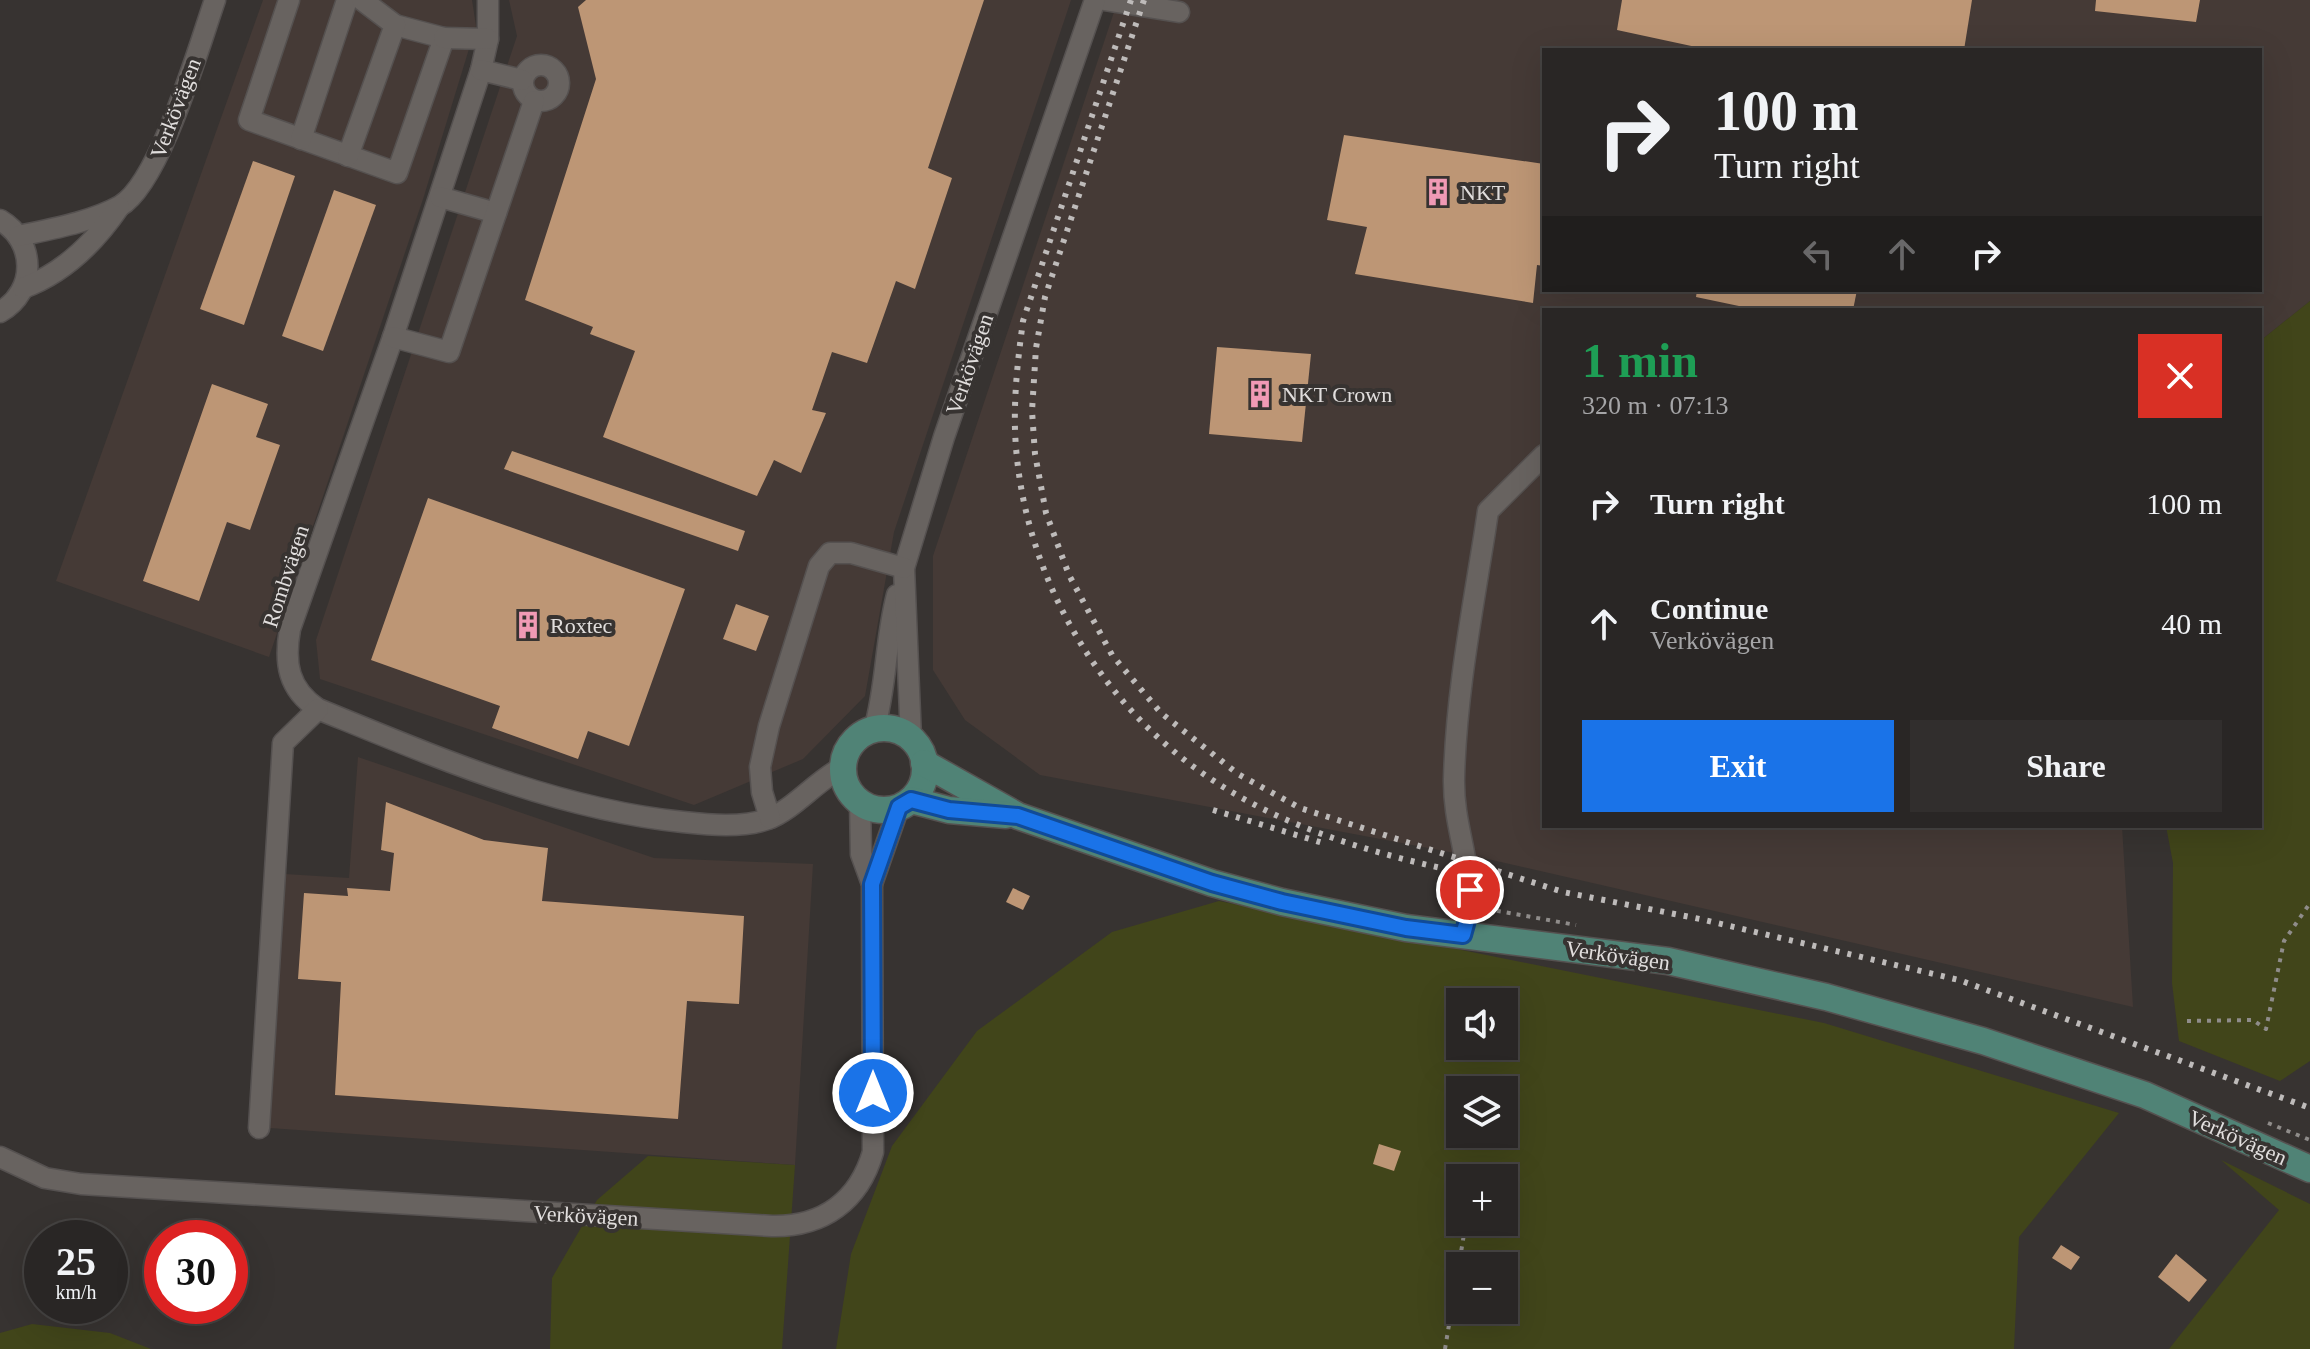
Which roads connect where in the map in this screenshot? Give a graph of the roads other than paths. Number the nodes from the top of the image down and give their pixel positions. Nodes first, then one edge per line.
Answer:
1 (215, 0) edge
2 (289, 0) edge
3 (347, 0) edge
4 (362, 0) edge
5 (488, 0) edge
6 (1095, 0) edge
7 (1104, 0) edge
8 (1179, 12) dead end
9 (395, 25) junction
10 (444, 38) junction
11 (488, 39) junction
12 (481, 70) junction
13 (522, 80) junction
14 (534, 101) junction
15 (301, 139) junction
16 (348, 156) junction
17 (440, 197) junction
18 (119, 207) junction
19 (496, 213) junction
20 (0, 220) edge
21 (19, 236) junction
22 (23, 288) junction
23 (0, 312) edge
24 (393, 337) junction
25 (1542, 457) edge
26 (904, 568) junction
27 (318, 709) junction
28 (874, 730) junction
29 (911, 739) junction
30 (924, 763) junction
31 (843, 767) junction
32 (860, 802) junction
33 (905, 803) junction
34 (1018, 816) junction
35 (770, 818) junction
36 (872, 884) junction
37 (1463, 935) junction
38 (259, 1128) dead end
39 (0, 1157) edge
40 (2310, 1169) edge

1 - 18 street, Verkövägen
2 - 15 street
3 - 15 street
4 - 9 street
5 - 11 street, Rombvägen
6 - 26 street, Verkövägen
7 - 8 street
9 - 10 street
9 - 16 street
10 - 11 street
10 - 16 street
11 - 12 street, Rombvägen
12 - 13 street
12 - 17 street, Rombvägen
13 - 14 street
13 - 14 street
14 - 19 street
15 - 16 street
17 - 19 street
17 - 24 street, Rombvägen
18 - 21 street
18 - 22 street, Verkövägen
19 - 24 street
20 - 21 street
21 - 22 street
22 - 23 street, Verkövägen
24 - 27 street, Rombvägen
25 - 37 street
26 - 28 street
26 - 29 street, Verkövägen
26 - 35 street
27 - 35 street, Rombvägen
27 - 38 street
28 - 29 main road
28 - 31 main road
29 - 30 main road, Verkövägen
30 - 33 main road, Verkövägen
30 - 34 main road, Verkövägen
31 - 32 main road, Verkövägen
31 - 35 street
32 - 33 main road
32 - 36 street, Verkövägen
33 - 34 main road
33 - 36 street, Verkövägen
34 - 37 main road, Verkövägen
36 - 39 street, Verkövägen
37 - 40 main road, Verkövägen

